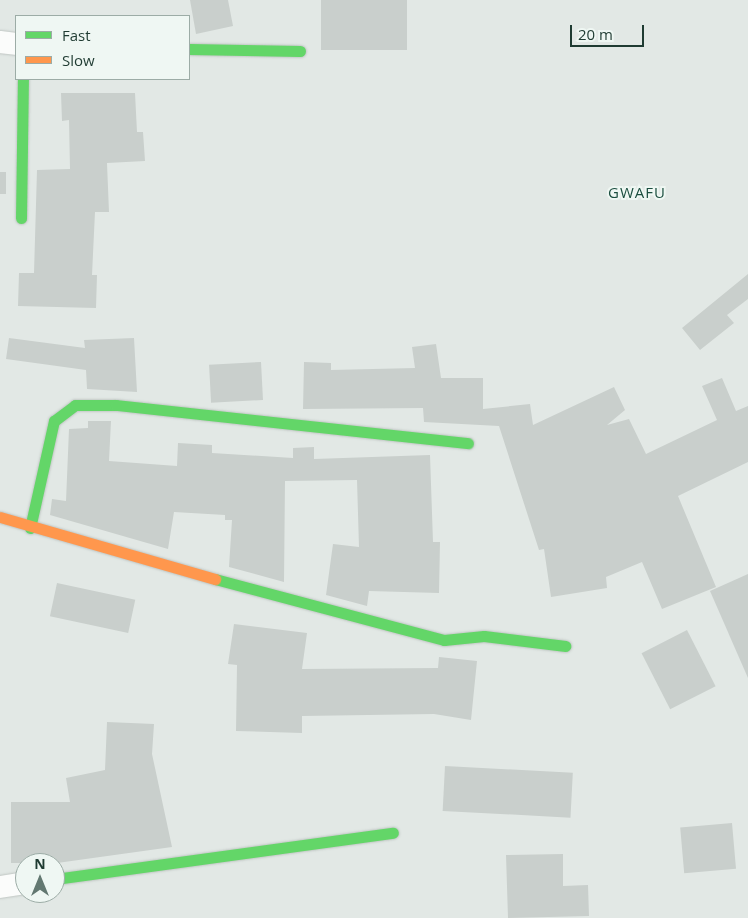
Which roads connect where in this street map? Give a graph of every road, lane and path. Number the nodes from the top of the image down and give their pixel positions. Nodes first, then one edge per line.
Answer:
1 (0, 42) edge
2 (15, 44) edge
3 (190, 49) edge
4 (300, 51) dead end
5 (23, 80) edge
6 (21, 218) dead end
7 (468, 443) dead end
8 (0, 517) edge
9 (30, 528) junction
10 (565, 646) dead end
11 (393, 833) dead end
12 (65, 878) edge
13 (15, 885) edge
14 (0, 887) edge

1 - 2 street
3 - 4 street
5 - 6 street
7 - 9 street
8 - 9 street
9 - 10 street
11 - 12 street
13 - 14 street

